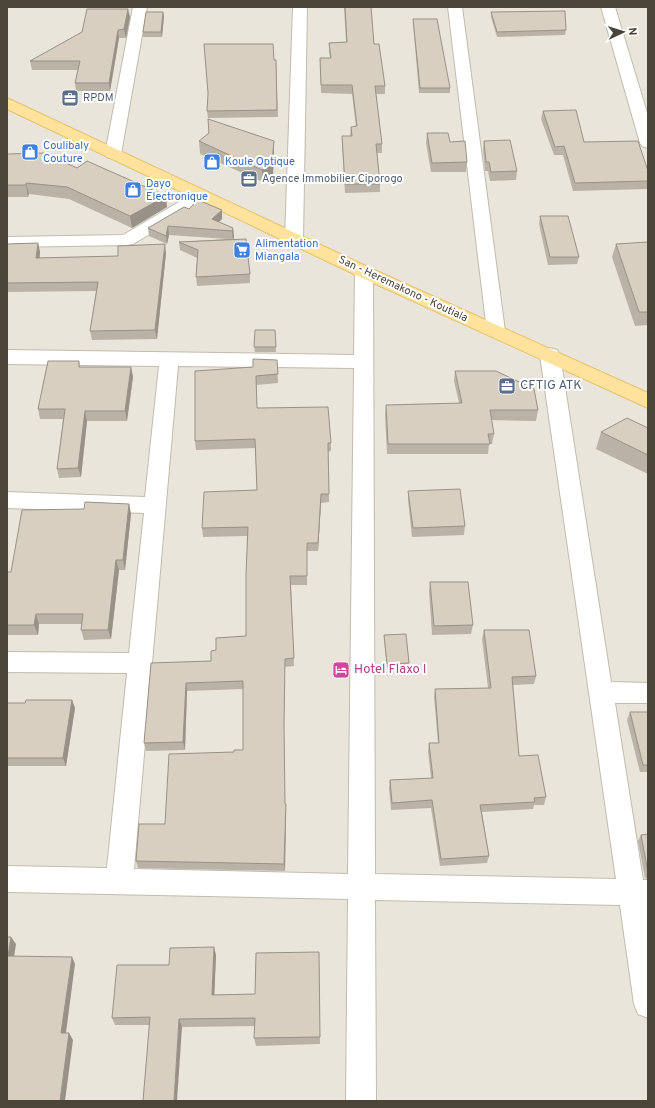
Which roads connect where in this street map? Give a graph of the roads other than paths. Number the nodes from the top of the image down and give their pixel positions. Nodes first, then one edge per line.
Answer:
1 (140, 7) edge
2 (300, 7) edge
3 (456, 7) edge
4 (608, 7) edge
5 (640, 89) edge
6 (7, 103) edge
7 (648, 143) edge
8 (113, 154) junction
9 (202, 196) junction
10 (294, 239) junction
11 (7, 242) edge
12 (364, 272) junction
13 (496, 331) junction
14 (550, 355) junction
15 (7, 356) edge
16 (169, 359) junction
17 (364, 362) junction
18 (648, 401) edge
19 (7, 500) edge
20 (155, 505) junction
21 (7, 662) edge
22 (140, 663) junction
23 (601, 692) junction
24 (648, 693) edge
25 (7, 879) edge
26 (119, 882) junction
27 (362, 887) junction
28 (640, 893) edge
29 (648, 1004) edge
30 (360, 1101) edge

1 - 8 street
2 - 10 street
3 - 13 street
4 - 5 street
5 - 7 street
6 - 8 main road, San - Heremakono - Koutiala
8 - 9 main road, San - Heremakono - Koutiala
9 - 10 main road, San - Heremakono - Koutiala
9 - 11 street
10 - 12 main road, San - Heremakono - Koutiala
12 - 13 main road, San - Heremakono - Koutiala
12 - 17 street
13 - 14 main road, San - Heremakono - Koutiala
14 - 18 main road, San - Heremakono - Koutiala
14 - 23 street
15 - 16 street
16 - 17 street
16 - 20 street
17 - 27 street
19 - 20 street
20 - 22 street
21 - 22 street
22 - 26 street
23 - 24 street
23 - 28 street
25 - 26 street
26 - 27 street
27 - 28 street
27 - 30 street
28 - 29 street

